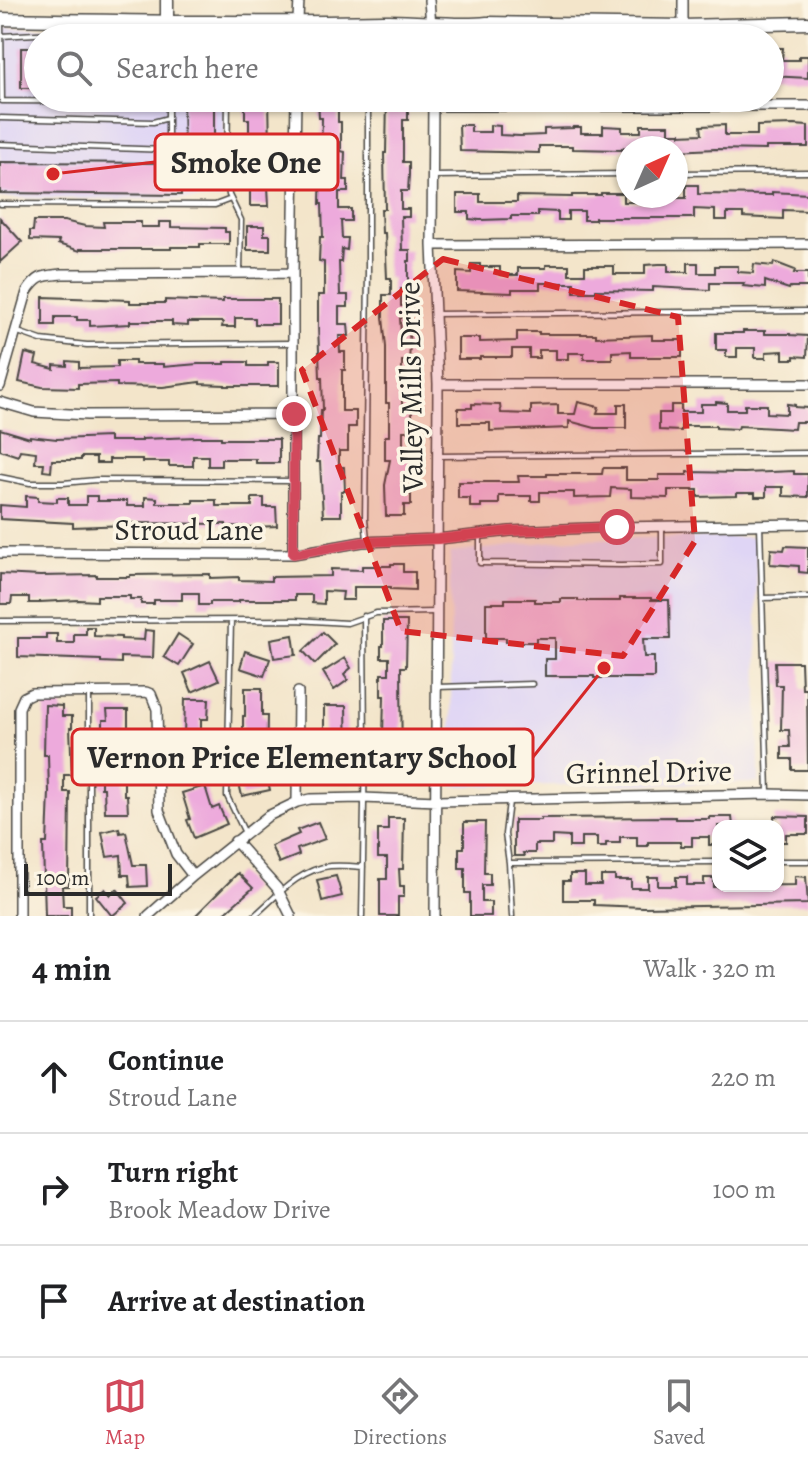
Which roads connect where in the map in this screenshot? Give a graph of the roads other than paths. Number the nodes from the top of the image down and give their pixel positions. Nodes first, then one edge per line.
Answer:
1 (167, 0) edge
2 (299, 0) edge
3 (429, 0) edge
4 (683, 0) edge
5 (0, 19) edge
6 (167, 21) junction
7 (229, 21) joint
8 (368, 21) joint
9 (297, 22) junction
10 (432, 23) junction
11 (808, 23) edge
12 (60, 24) edge
13 (160, 24) edge
14 (167, 24) edge
15 (449, 24) edge
16 (476, 24) edge
17 (552, 24) edge
18 (683, 24) edge
19 (766, 24) edge
20 (24, 35) edge
21 (1, 36) edge
22 (1, 101) edge
23 (24, 101) edge
24 (784, 106) edge
25 (808, 106) edge
26 (168, 112) edge
27 (228, 112) edge
28 (296, 112) edge
29 (368, 112) edge
30 (433, 112) edge
31 (0, 118) edge
32 (168, 118) junction
33 (0, 144) edge
34 (808, 172) edge
35 (688, 173) edge
36 (616, 174) edge
37 (432, 176) junction
38 (231, 199) junction
39 (0, 204) edge
40 (808, 244) edge
41 (432, 245) junction
42 (240, 273) junction
43 (293, 273) junction
44 (808, 311) edge
45 (434, 314) junction
46 (16, 331) junction
47 (293, 343) junction
48 (438, 384) junction
49 (808, 384) edge
50 (0, 386) edge
51 (0, 402) edge
52 (294, 414) junction
53 (808, 453) edge
54 (438, 456) junction
55 (0, 477) edge
56 (293, 481) junction
57 (808, 524) edge
58 (760, 525) junction
59 (662, 526) junction
60 (480, 534) junction
61 (438, 539) junction
62 (367, 541) junction
63 (0, 553) edge
64 (293, 554) junction
65 (808, 597) edge
66 (762, 598) junction
67 (437, 612) junction
68 (364, 616) junction
69 (0, 621) edge
70 (231, 621) junction
71 (532, 684) dead end
72 (437, 687) junction
73 (298, 692) dead end
74 (89, 693) junction
75 (768, 794) junction
76 (808, 795) edge
77 (363, 798) junction
78 (509, 799) junction
79 (437, 801) junction
80 (297, 802) junction
81 (245, 833) junction
82 (235, 841) junction
83 (784, 861) edge
84 (808, 861) edge
85 (712, 862) edge
86 (509, 863) junction
87 (363, 867) junction
88 (193, 876) junction
89 (281, 894) junction
90 (19, 916) edge
91 (89, 916) edge
92 (148, 916) edge
93 (254, 916) edge
94 (291, 916) edge
95 (362, 916) edge
96 (435, 916) edge
97 (512, 916) edge

1 - 6 main road
2 - 9 street
3 - 10 street
4 - 18 street
5 - 12 main road
5 - 21 lane
6 - 7 main road
6 - 13 main road
6 - 14 lane
7 - 9 main road
8 - 9 main road
8 - 10 main road
10 - 15 main road
11 - 19 main road
16 - 17 main road
20 - 21 lane
21 - 22 lane
22 - 23 lane
24 - 25 street
26 - 32 lane
27 - 38 lane
28 - 43 street
29 - 62 lane
30 - 37 street, Valley Mills Drive
31 - 32 lane
32 - 33 lane
34 - 35 lane
36 - 37 lane
37 - 41 street, Valley Mills Drive
38 - 39 lane
38 - 42 lane
40 - 41 street
41 - 45 street, Valley Mills Drive
42 - 43 street
42 - 46 street
43 - 47 street
44 - 45 lane
45 - 48 street, Valley Mills Drive
46 - 47 lane
46 - 50 street
47 - 52 street
48 - 49 street
48 - 54 street, Valley Mills Drive
51 - 52 street
52 - 56 street
53 - 54 lane
54 - 61 street, Valley Mills Drive
55 - 56 lane
56 - 64 street
57 - 58 street, Stroud Lane
58 - 59 street, Stroud Lane
58 - 66 lane
59 - 60 street, Stroud Lane
59 - 60 lane
60 - 61 street, Stroud Lane
61 - 62 street, Stroud Lane
61 - 67 street, Valley Mills Drive
62 - 64 street, Stroud Lane
63 - 64 street, Stroud Lane
65 - 66 lane
66 - 75 lane
67 - 68 lane
67 - 72 street, Valley Mills Drive
68 - 70 lane
68 - 77 lane
69 - 70 lane
70 - 81 lane
71 - 72 lane
72 - 79 street, Valley Mills Drive
73 - 80 street
74 - 88 street
74 - 90 street
74 - 91 lane
75 - 76 street, Grinnel Drive
75 - 78 street, Grinnel Drive
77 - 79 street, Grinnel Drive
77 - 80 street, Grinnel Drive
77 - 87 lane
78 - 79 street, Grinnel Drive
78 - 86 lane
79 - 96 street, Valley Mills Drive
80 - 81 street, Grinnel Drive
81 - 82 street, Grinnel Drive
82 - 88 street, Grinnel Drive
82 - 89 street
83 - 84 lane
85 - 86 lane
86 - 97 lane
87 - 89 lane
87 - 95 lane
88 - 92 street, Grinnel Drive
89 - 93 lane
89 - 94 street

